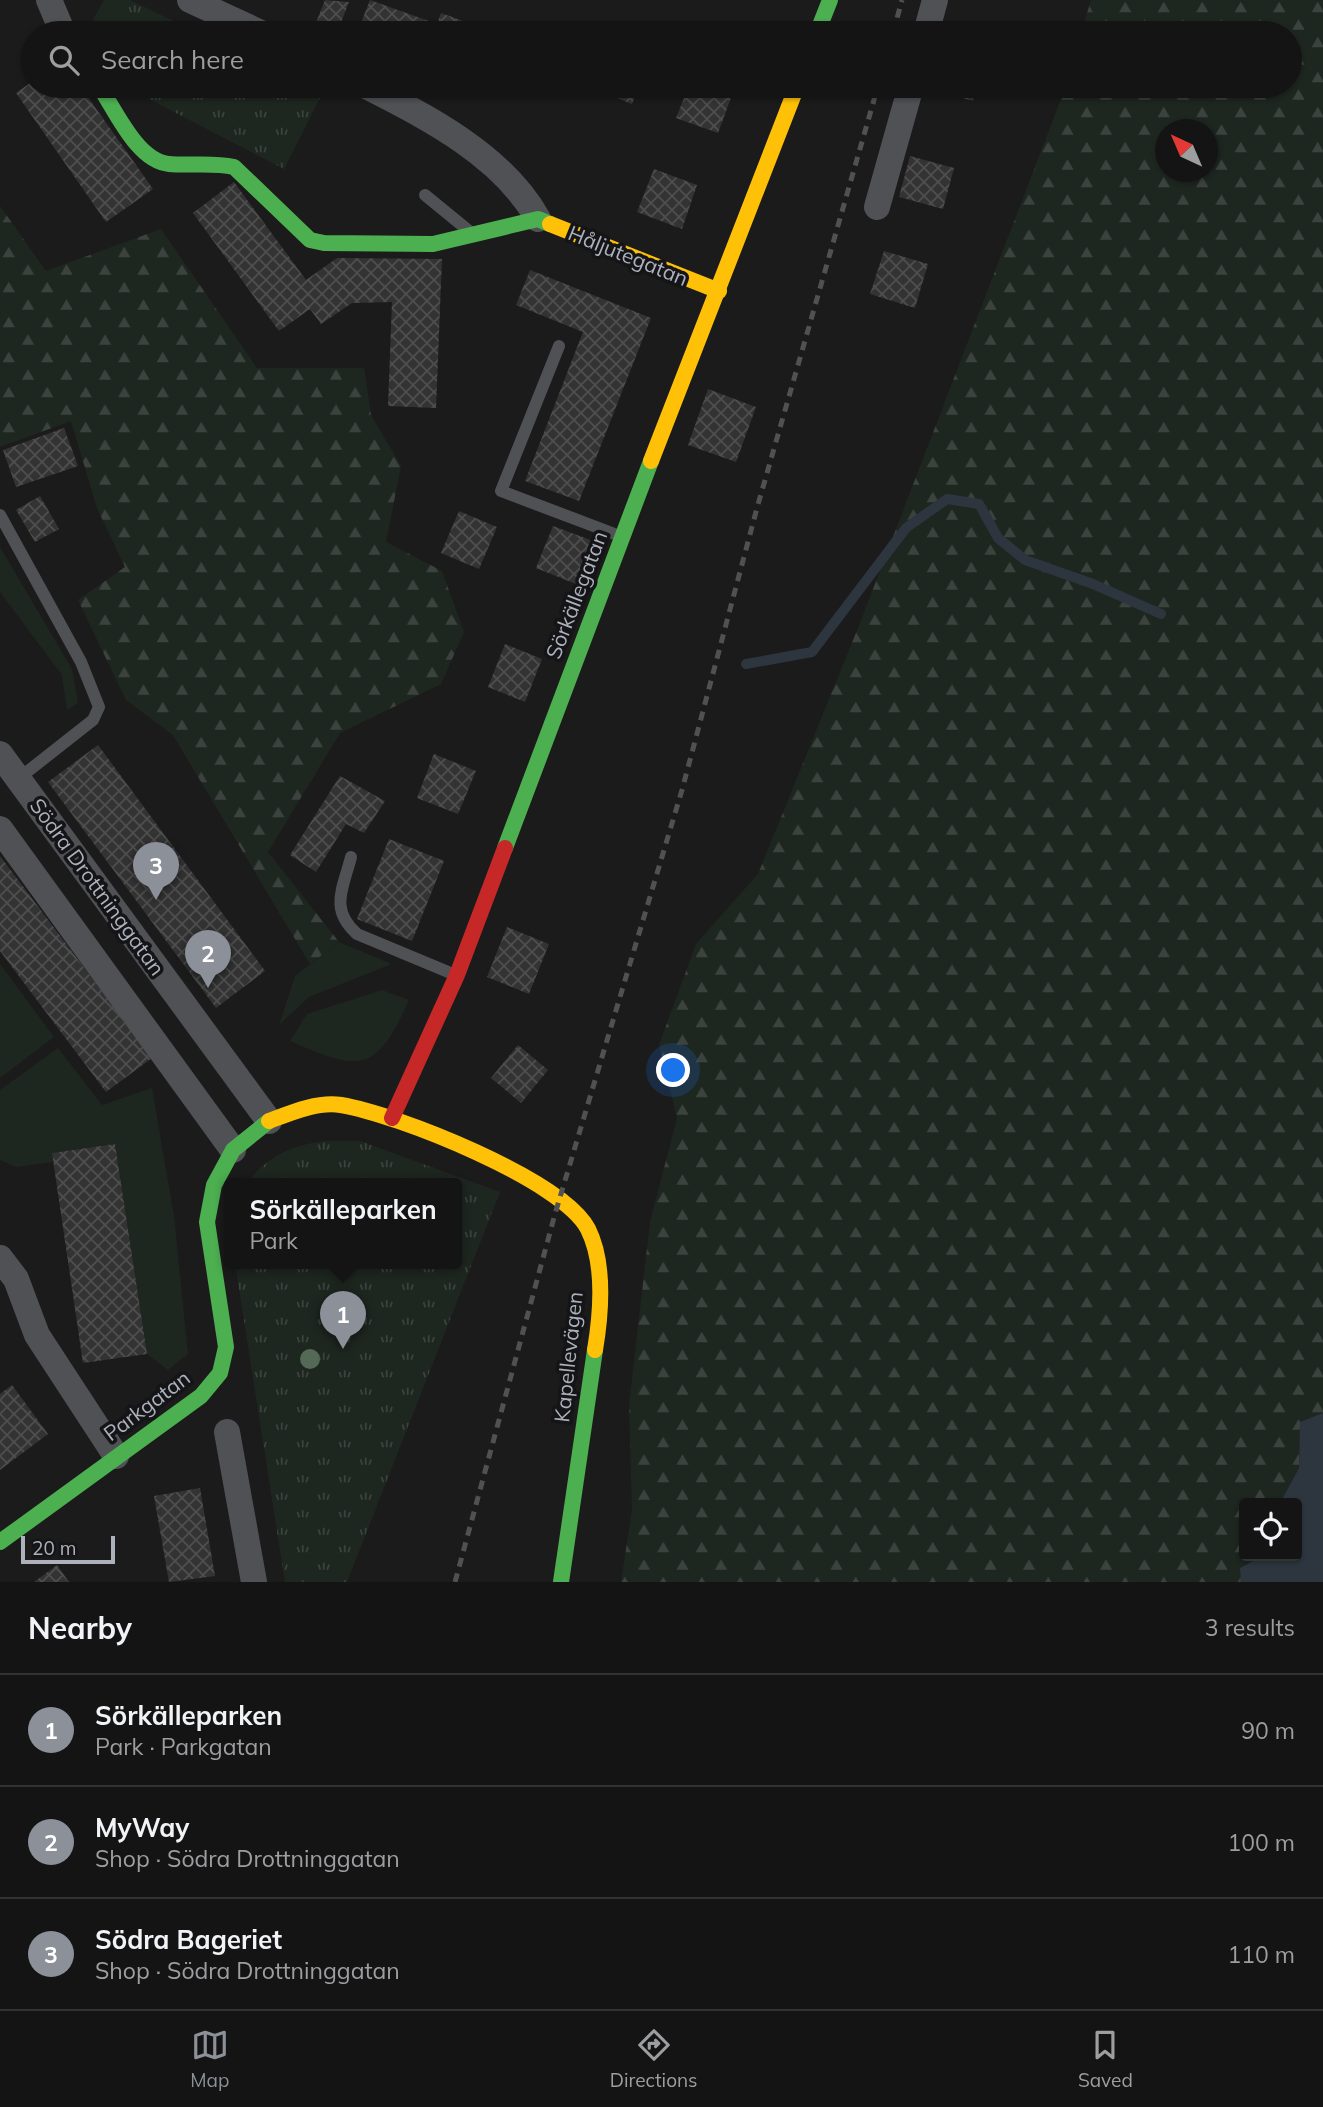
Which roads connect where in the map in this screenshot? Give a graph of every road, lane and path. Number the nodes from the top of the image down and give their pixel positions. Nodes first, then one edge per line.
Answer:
1 (49, 0) edge
2 (190, 0) edge
3 (830, 0) edge
4 (935, 0) edge
5 (58, 21) edge
6 (235, 21) edge
7 (822, 21) edge
8 (929, 21) edge
9 (107, 98) edge
10 (387, 98) edge
11 (792, 98) edge
12 (908, 98) edge
13 (425, 195) dead end
14 (877, 207) dead end
15 (538, 219) junction
16 (472, 233) junction
17 (719, 291) junction
18 (559, 346) dead end
19 (0, 515) edge
20 (622, 537) junction
21 (0, 754) edge
22 (18, 779) junction
23 (0, 829) edge
24 (351, 858) dead end
25 (457, 975) junction
26 (392, 1118) junction
27 (269, 1121) junction
28 (233, 1150) junction
29 (480, 1152) joint
30 (0, 1258) edge
31 (227, 1432) dead end
32 (116, 1456) junction
33 (0, 1542) edge
34 (254, 1582) edge
35 (561, 1582) edge

1 - 5 street
2 - 6 street
3 - 7 street
4 - 8 street
9 - 16 street
10 - 15 street
11 - 17 street, Sörkällegatan
12 - 14 street
13 - 16 lane
15 - 16 street
15 - 17 street, Håljutegatan
17 - 20 street, Sörkällegatan
18 - 20 lane
19 - 22 lane
20 - 25 street, Sörkällegatan
21 - 22 street, Södra Drottninggatan
22 - 27 street, Södra Drottninggatan
23 - 28 street, Södra Drottninggatan
24 - 25 lane
25 - 26 street, Sörkällegatan
26 - 27 street, Parkgatan
26 - 29 street, Parkgatan
27 - 28 street, Parkgatan
28 - 32 street, Parkgatan
29 - 35 street, Kapellevägen
30 - 32 street
31 - 34 street
32 - 33 street, Parkgatan

